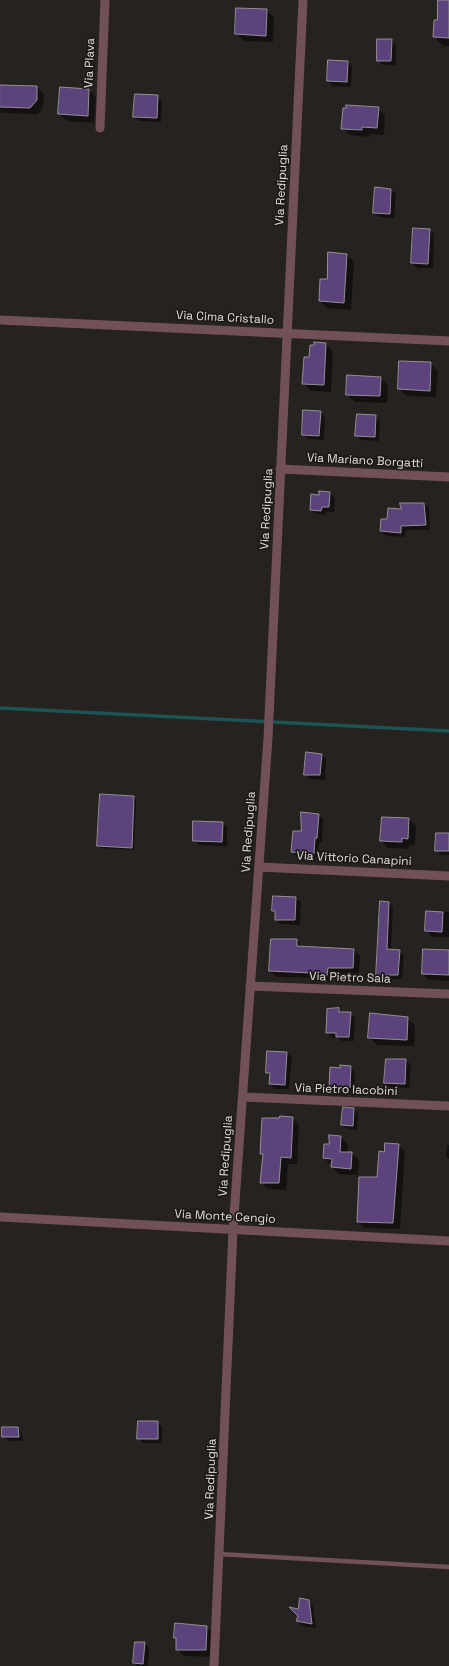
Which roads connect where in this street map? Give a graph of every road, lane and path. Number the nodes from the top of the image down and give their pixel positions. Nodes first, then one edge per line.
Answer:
1 (105, 0) edge
2 (303, 0) edge
3 (100, 128) dead end
4 (0, 320) edge
5 (287, 333) junction
6 (449, 341) edge
7 (280, 469) junction
8 (449, 477) edge
9 (259, 867) junction
10 (449, 876) edge
11 (250, 986) junction
12 (449, 994) edge
13 (242, 1097) junction
14 (449, 1106) edge
15 (0, 1217) edge
16 (233, 1230) junction
17 (449, 1241) edge
18 (219, 1554) junction
19 (449, 1567) edge
20 (214, 1666) edge

1 - 3 street, Via Plava
2 - 5 street, Via Redipuglia
4 - 5 street, Via Cima Cristallo
5 - 6 street, Via Cima Cristallo
5 - 7 street, Via Redipuglia
7 - 8 street, Via Mariano Borgatti
7 - 9 street, Via Redipuglia
9 - 10 street, Via Vittorio Canapini
9 - 11 street, Via Redipuglia
11 - 12 street, Via Pietro Sala
11 - 13 street, Via Redipuglia
13 - 14 street, Via Pietro Iacobini
13 - 16 street, Via Redipuglia
15 - 16 street, Via Monte Cengio
16 - 17 street, Via Monte Cengio
16 - 18 street, Via Redipuglia
18 - 19 lane
18 - 20 street, Via Redipuglia

